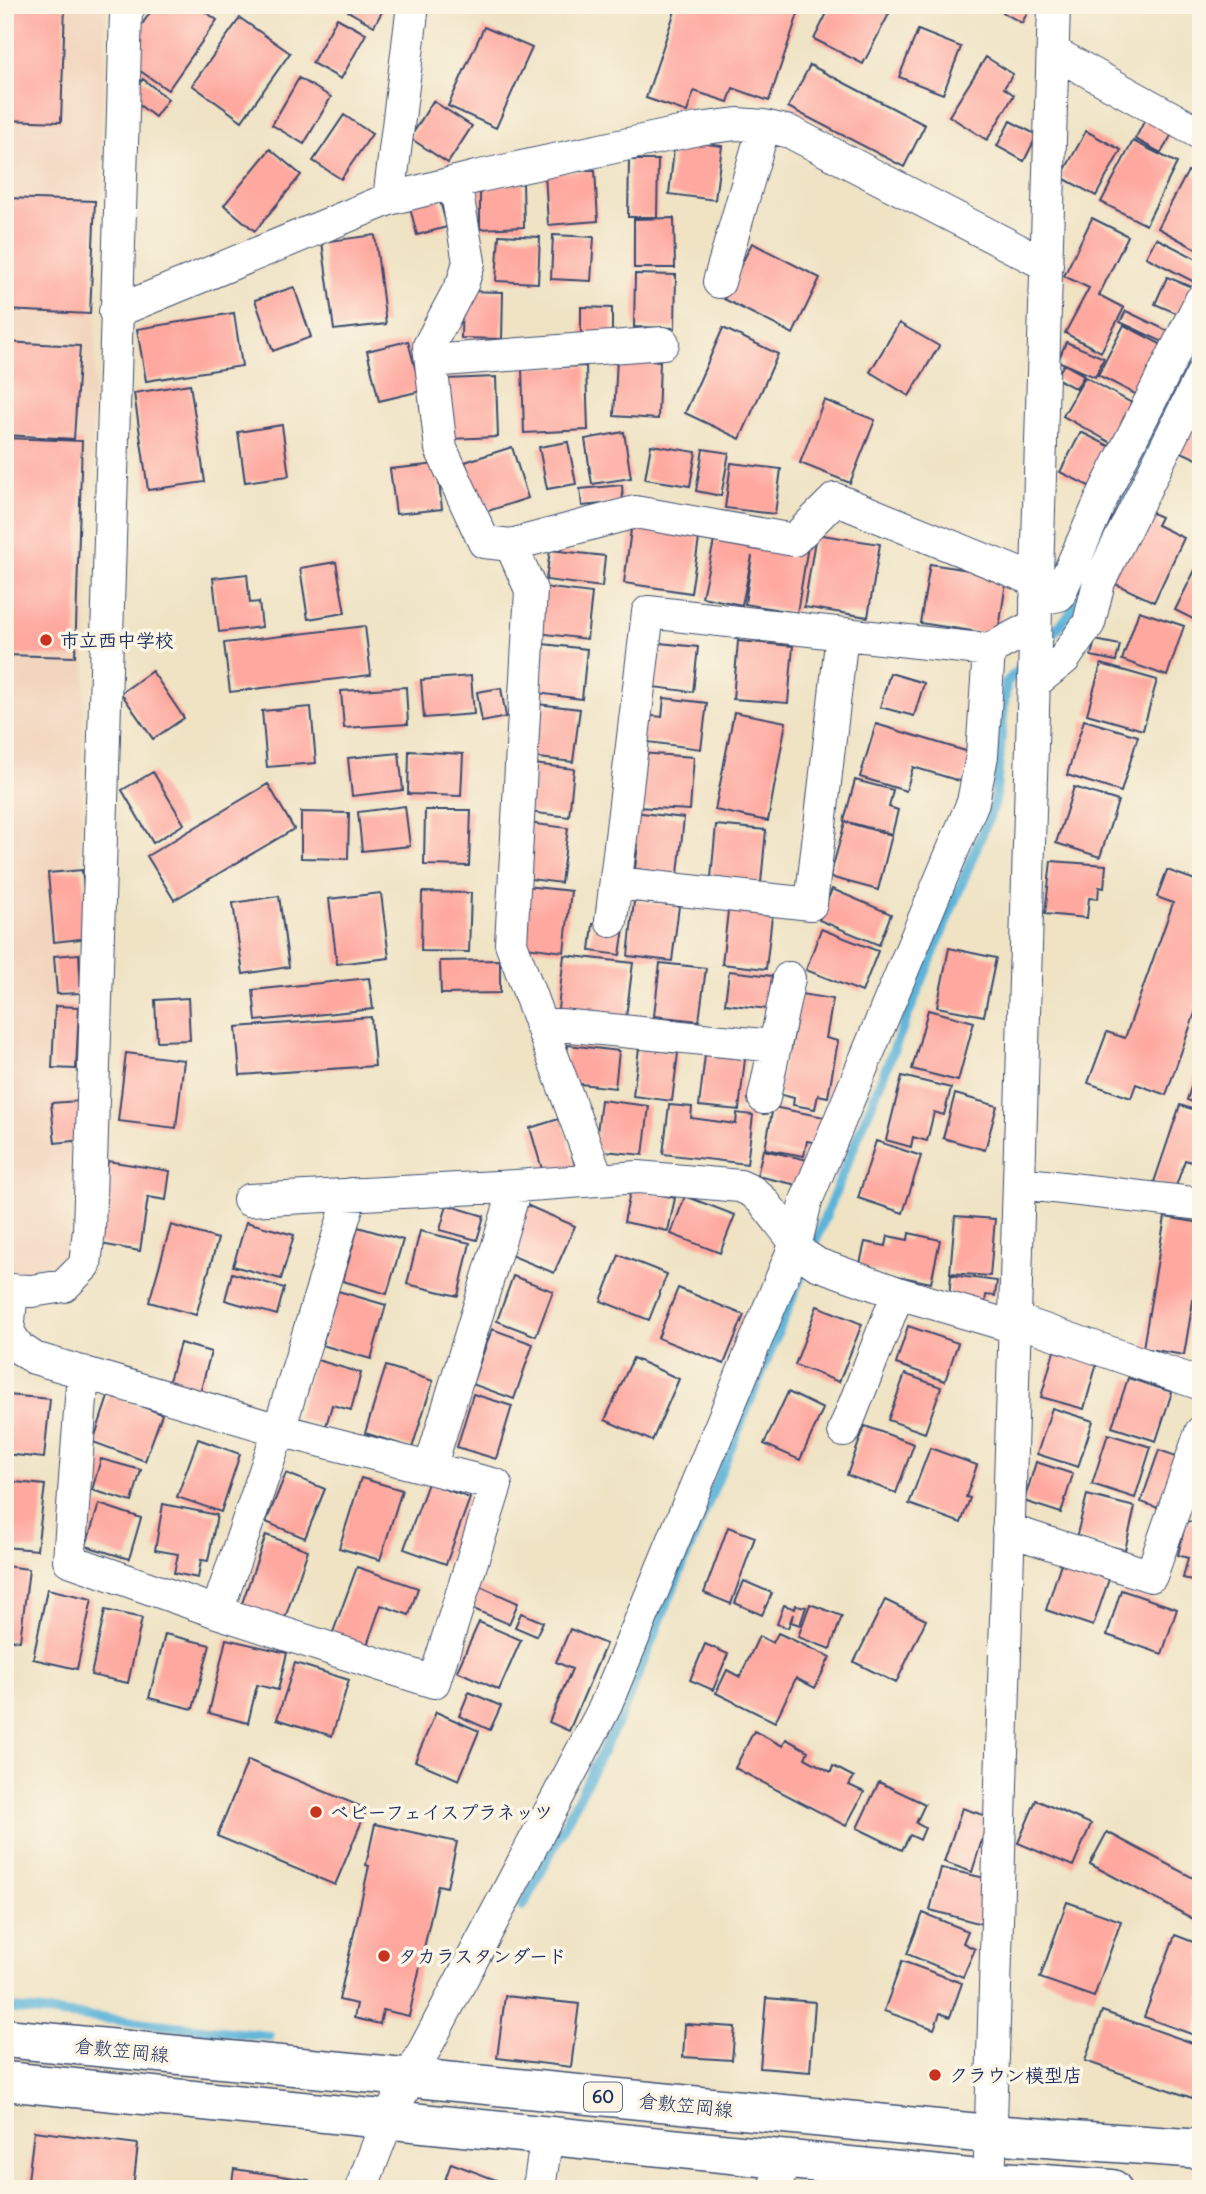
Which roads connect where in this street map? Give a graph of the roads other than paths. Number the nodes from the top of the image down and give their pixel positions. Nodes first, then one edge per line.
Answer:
1 (130, 5) edge
2 (413, 5) edge
3 (1054, 5) edge
4 (1053, 51) junction
5 (764, 126) junction
6 (1201, 134) edge
7 (455, 182) junction
8 (389, 199) junction
9 (1047, 265) junction
10 (719, 282) dead end
11 (1201, 300) edge
12 (115, 312) junction
13 (663, 343) dead end
14 (431, 360) junction
15 (1201, 376) edge
16 (511, 545) junction
17 (1036, 611) junction
18 (842, 634) junction
19 (989, 650) junction
20 (1034, 675) junction
21 (616, 883) junction
22 (611, 920) dead end
23 (789, 978) dead end
24 (540, 1023) junction
25 (775, 1046) junction
26 (764, 1098) dead end
27 (598, 1180) junction
28 (1019, 1183) junction
29 (516, 1186) junction
30 (351, 1194) junction
31 (249, 1200) dead end
32 (1201, 1204) edge
33 (804, 1253) junction
34 (9, 1290) edge
35 (898, 1293) junction
36 (1015, 1324) junction
37 (83, 1372) junction
38 (1201, 1384) edge
39 (279, 1430) junction
40 (844, 1430) dead end
41 (1201, 1432) edge
42 (430, 1468) junction
43 (1008, 1530) junction
44 (217, 1612) junction
45 (5, 2038) edge
46 (410, 2078) junction
47 (5, 2081) edge
48 (388, 2119) junction
49 (989, 2134) junction
50 (547, 2135) junction
51 (1201, 2149) edge
52 (780, 2174) edge
53 (989, 2184) edge
54 (361, 2189) edge
55 (537, 2189) edge
56 (1112, 2189) edge

1 - 12 street
2 - 8 street
3 - 4 street
4 - 6 street
4 - 9 street
5 - 7 street
5 - 9 street
5 - 10 street
7 - 8 street
7 - 14 street
8 - 12 street
9 - 17 street
11 - 17 street
12 - 34 street
13 - 14 street
14 - 16 street
15 - 20 street
16 - 17 street
16 - 24 street
17 - 19 street
17 - 20 street
18 - 19 street
18 - 21 street
18 - 21 street
19 - 33 street
20 - 28 street
21 - 22 street
23 - 25 street
24 - 25 street
24 - 27 street
25 - 26 street
27 - 29 street
27 - 33 street
28 - 32 street
28 - 36 street
29 - 30 street
29 - 42 street
30 - 31 street
30 - 39 street
33 - 35 street
33 - 46 street
34 - 37 street
35 - 36 street
35 - 40 street
36 - 38 street
36 - 43 street
37 - 39 street
37 - 44 street
39 - 42 street
39 - 44 street
41 - 43 street
42 - 44 street
43 - 49 street
45 - 46 main road, 倉敷笠岡線 / 60
46 - 48 street
46 - 49 main road, 倉敷笠岡線 / 60
47 - 48 main road, 60
48 - 50 main road, 60
48 - 54 street
49 - 51 main road, 倉敷笠岡線 / 60
49 - 53 street
50 - 52 main road, 60
50 - 55 street
52 - 53 main road, 60
53 - 56 main road, 60

